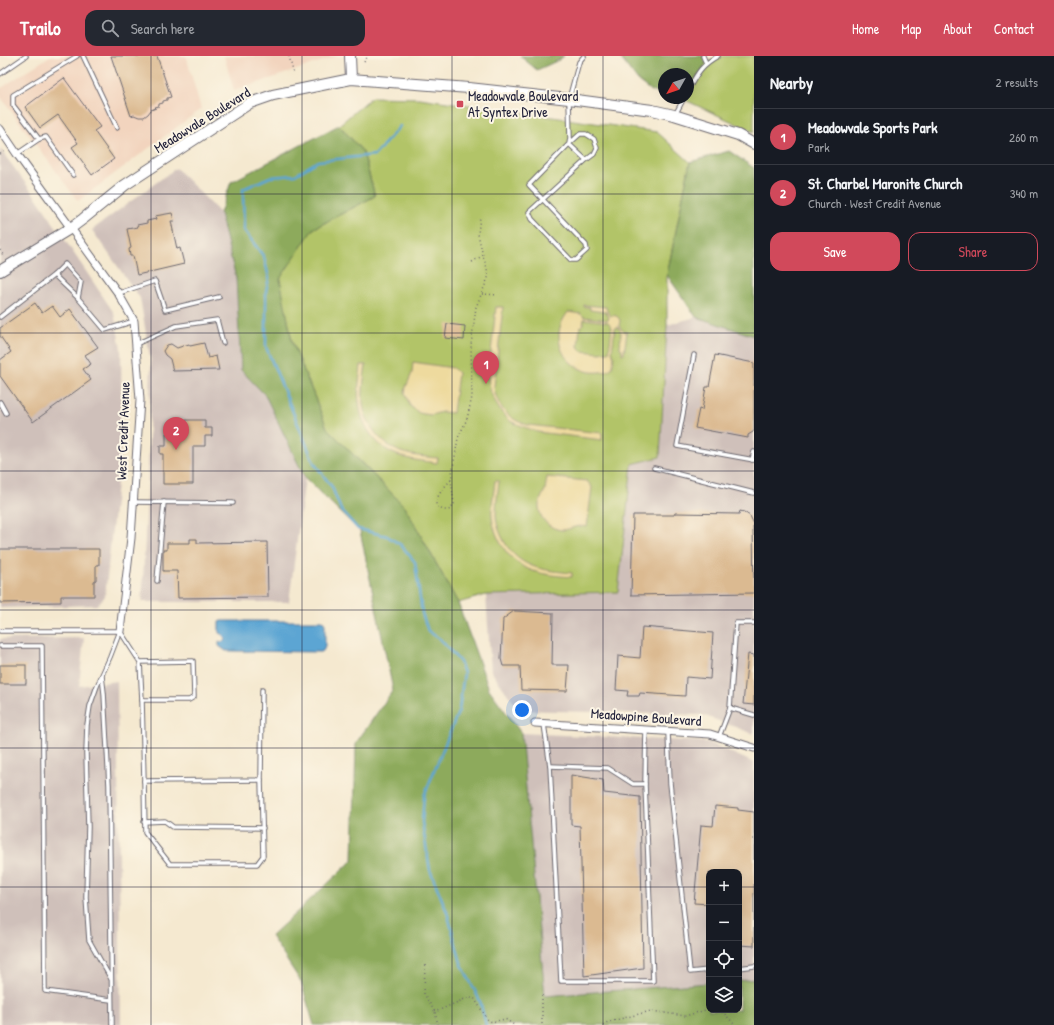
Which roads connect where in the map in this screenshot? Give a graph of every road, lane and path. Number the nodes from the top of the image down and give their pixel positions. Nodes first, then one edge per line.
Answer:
1 (26, 56) edge
2 (77, 56) edge
3 (83, 56) edge
4 (289, 56) edge
5 (350, 56) edge
6 (368, 56) edge
7 (584, 56) edge
8 (703, 56) edge
9 (718, 56) edge
10 (364, 62) dead end
11 (706, 63) junction
12 (0, 74) edge
13 (294, 75) dead end
14 (351, 79) junction
15 (694, 80) edge
16 (569, 99) junction
17 (681, 104) edge
18 (674, 116) junction
19 (118, 128) dead end
20 (0, 129) edge
21 (39, 139) junction
22 (569, 144) junction
23 (754, 144) edge
24 (17, 154) junction
25 (586, 160) junction
26 (73, 175) dead end
27 (543, 200) junction
28 (480, 216) dead end
29 (71, 228) junction
30 (0, 250) edge
31 (3, 255) dead end
32 (483, 256) junction
33 (472, 262) dead end
34 (0, 271) edge
35 (54, 275) junction
36 (118, 293) junction
37 (482, 294) junction
38 (497, 295) dead end
39 (219, 296) dead end
40 (78, 298) junction
41 (0, 317) edge
42 (134, 321) junction
43 (223, 343) dead end
44 (136, 344) junction
45 (694, 355) dead end
46 (0, 402) edge
47 (6, 413) dead end
48 (754, 452) edge
49 (753, 460) edge
50 (654, 468) dead end
51 (451, 480) junction
52 (754, 493) edge
53 (134, 502) junction
54 (164, 502) junction
55 (233, 503) dead end
56 (157, 581) dead end
57 (754, 623) edge
58 (0, 631) edge
59 (120, 631) junction
60 (0, 646) edge
61 (140, 662) junction
62 (102, 675) junction
63 (262, 690) dead end
64 (142, 700) junction
65 (730, 708) junction
66 (754, 715) edge
67 (535, 722) dead end
68 (544, 723) junction
69 (646, 730) junction
70 (668, 732) junction
71 (719, 737) junction
72 (754, 748) edge
73 (550, 766) junction
74 (261, 780) junction
75 (144, 781) junction
76 (645, 784) junction
77 (144, 822) junction
78 (263, 828) junction
79 (425, 964) dead end
80 (754, 966) edge
81 (742, 968) edge
82 (706, 970) edge
83 (111, 979) junction
84 (542, 995) dead end
85 (112, 1000) junction
86 (706, 1010) edge
87 (435, 1012) junction
88 (724, 1013) edge
89 (112, 1025) edge
90 (438, 1025) edge
91 (514, 1025) edge
92 (542, 1025) edge
93 (603, 1025) edge
94 (735, 1025) edge

1 - 12 lane
2 - 21 lane
3 - 19 lane
4 - 13 path
5 - 14 main road
6 - 10 path
7 - 16 lane
8 - 11 lane
9 - 11 lane
11 - 15 lane
14 - 16 main road, Meadowvale Boulevard
14 - 29 main road, Meadowvale Boulevard
16 - 18 main road, Meadowvale Boulevard
16 - 22 lane
17 - 18 lane
18 - 23 main road, Meadowvale Boulevard
20 - 24 street, West Credit Avenue
21 - 24 lane
21 - 26 lane
22 - 25 lane
22 - 25 lane
22 - 27 lane
24 - 29 street, West Credit Avenue
25 - 27 lane
27 - 27 lane
28 - 32 path
29 - 34 main road, Meadowvale Boulevard
29 - 36 street, West Credit Avenue
30 - 31 path
32 - 33 path
32 - 37 path
35 - 40 lane
35 - 40 lane
35 - 41 lane
36 - 39 lane
36 - 42 street, West Credit Avenue
37 - 38 path
37 - 51 path
40 - 42 lane
42 - 44 street, West Credit Avenue
43 - 44 lane
44 - 53 street, West Credit Avenue
45 - 49 lane
46 - 47 lane
48 - 49 lane
50 - 52 lane
51 - 51 path
53 - 54 lane
53 - 59 street, West Credit Avenue
54 - 55 lane
54 - 56 lane
57 - 65 lane
58 - 59 lane
59 - 61 lane
59 - 62 lane
60 - 85 lane
61 - 64 lane
61 - 64 lane
62 - 83 lane
62 - 83 lane
63 - 74 lane
64 - 75 lane
65 - 66 lane
65 - 71 lane
67 - 68 street, Meadowpine Boulevard
68 - 69 street, Meadowpine Boulevard
68 - 73 lane
69 - 70 street, Meadowpine Boulevard
69 - 76 lane
70 - 71 street, Meadowpine Boulevard
70 - 82 lane
71 - 72 street, Meadowpine Boulevard
73 - 76 lane
73 - 76 lane
74 - 75 lane
74 - 78 lane
75 - 77 lane
77 - 78 lane
77 - 78 lane
79 - 87 path
80 - 81 lane
83 - 85 lane
84 - 92 path
85 - 89 lane
86 - 93 path
87 - 90 path
87 - 91 path
88 - 94 path

